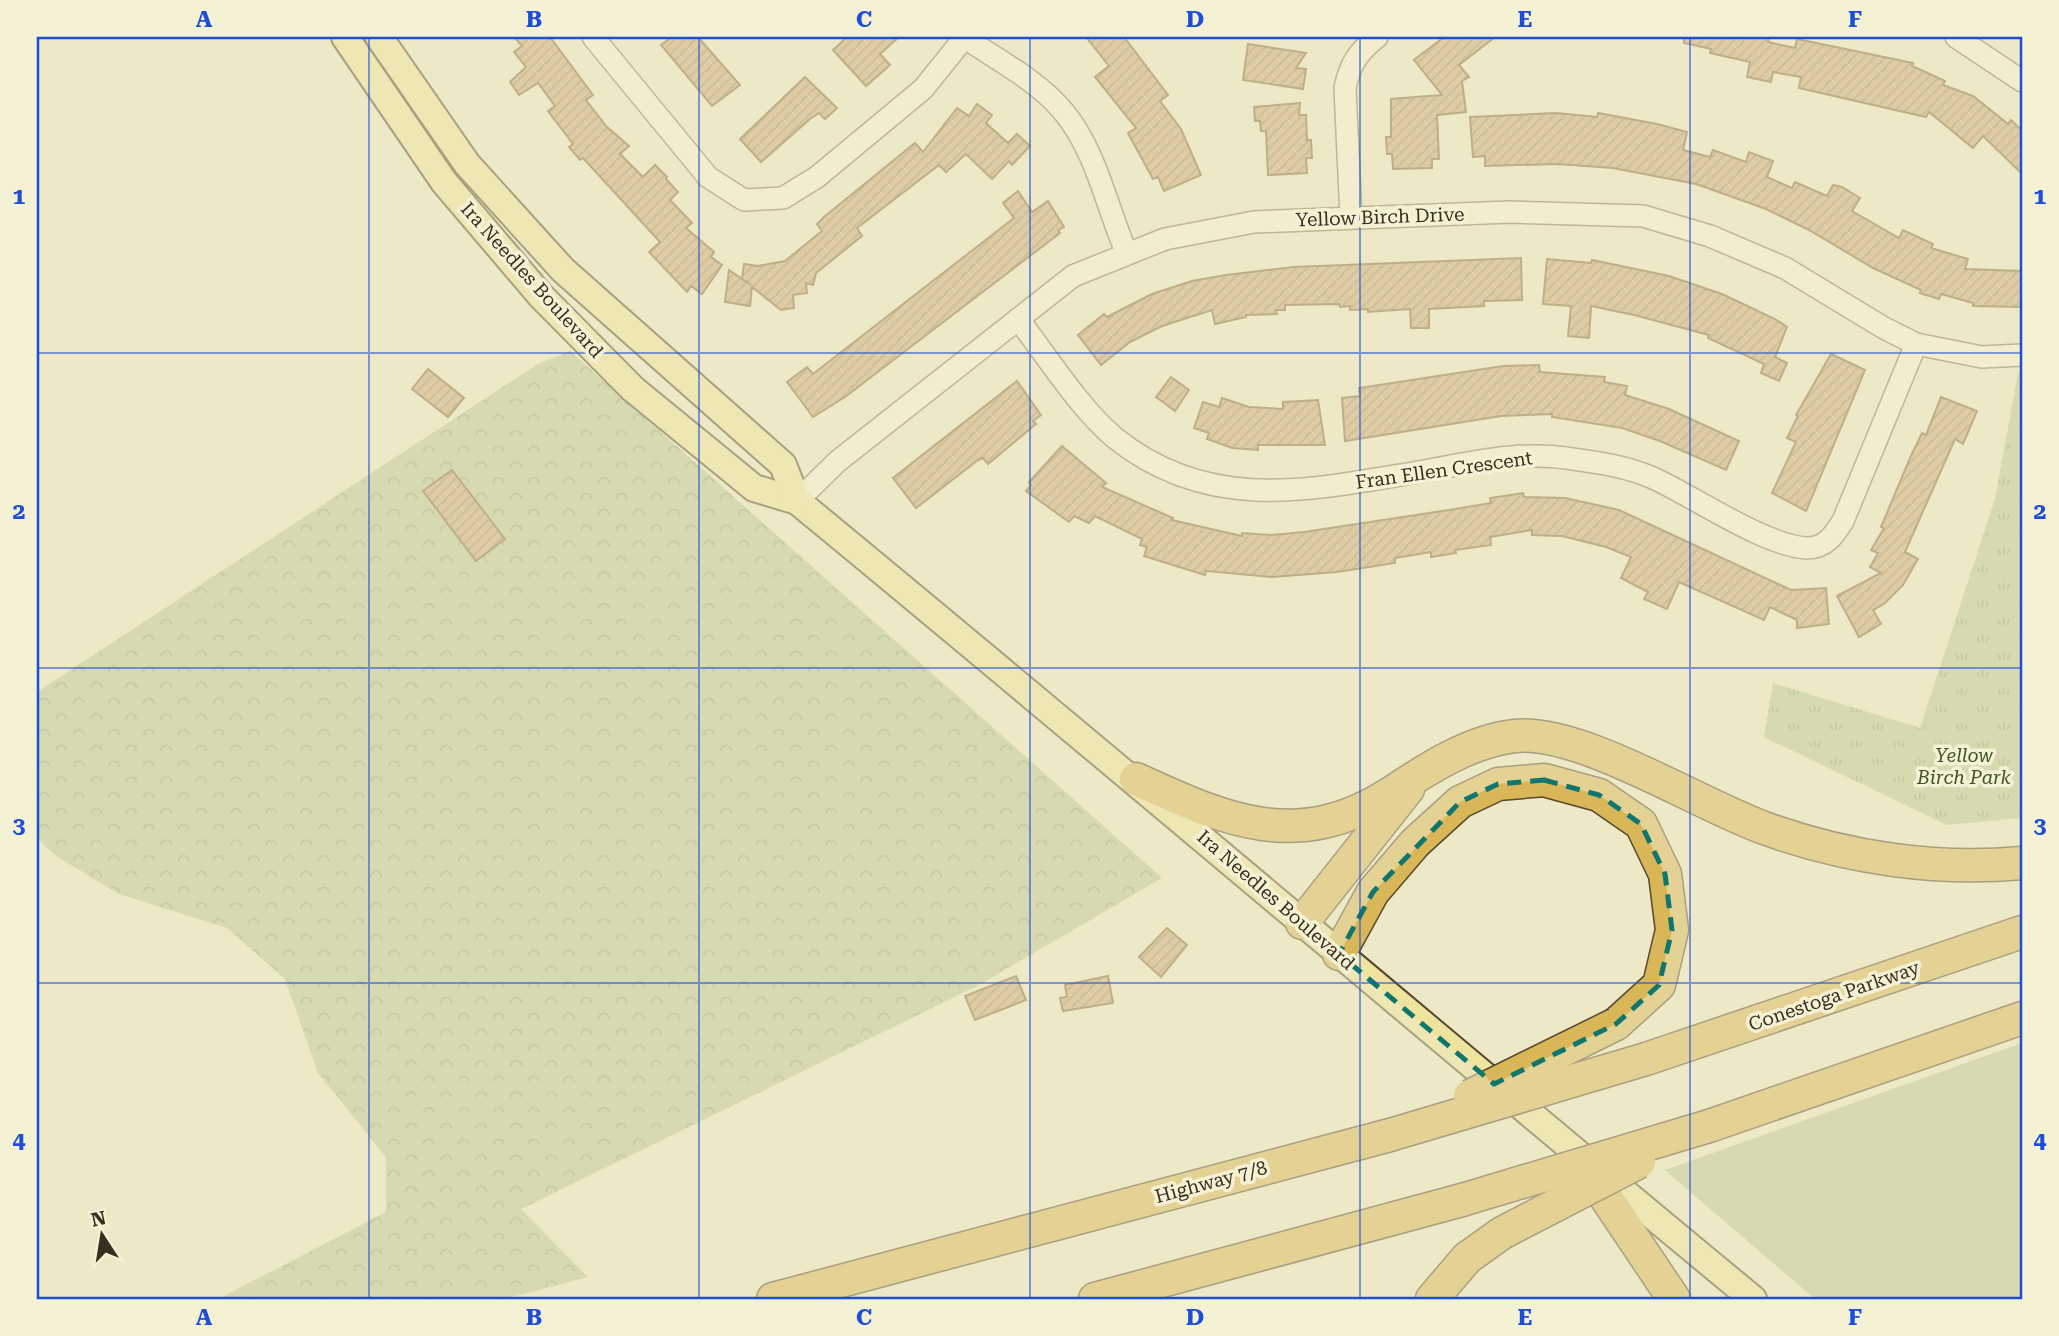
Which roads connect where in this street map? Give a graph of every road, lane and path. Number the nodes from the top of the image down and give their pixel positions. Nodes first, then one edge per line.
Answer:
1 (345, 37) edge
2 (379, 37) edge
3 (593, 37) edge
4 (964, 37) edge
5 (1377, 37) edge
6 (1956, 37) edge
7 (2022, 81) edge
8 (1351, 218) junction
9 (1127, 254) junction
10 (1018, 319) junction
11 (1916, 344) junction
12 (2022, 355) edge
13 (797, 501) junction
14 (1419, 774) junction
15 (1136, 779) junction
16 (2022, 863) edge
17 (1302, 923) junction
18 (2022, 932) edge
19 (1339, 954) junction
20 (2022, 1018) edge
21 (1646, 1059) joint
22 (1709, 1126) junction
23 (1390, 1135) junction
24 (1576, 1152) junction
25 (774, 1299) edge
26 (1095, 1299) edge
27 (1432, 1299) edge
28 (1674, 1299) edge
29 (1753, 1299) edge

1 - 13 main road, Ira Needles Boulevard
2 - 13 main road, Ira Needles Boulevard
3 - 4 street
4 - 9 street
5 - 8 street
6 - 7 street
8 - 9 street, Yellow Birch Drive
8 - 11 street, Yellow Birch Drive
9 - 10 street, Yellow Birch Drive
10 - 11 street, Fran Ellen Crescent
10 - 13 street, Yellow Birch Drive
11 - 12 street, Yellow Birch Drive
13 - 15 main road, Ira Needles Boulevard
14 - 15 highway
14 - 16 highway
14 - 17 highway
15 - 17 main road, Ira Needles Boulevard
17 - 19 main road, Ira Needles Boulevard
18 - 21 highway, Conestoga Parkway
19 - 23 highway, bridge
19 - 24 main road, Ira Needles Boulevard
20 - 22 highway
21 - 23 highway, Highway 7/8, bridge
22 - 26 highway, bridge
22 - 27 highway, bridge
23 - 25 highway, Highway 7/8
24 - 28 highway
24 - 29 main road, Ira Needles Boulevard

